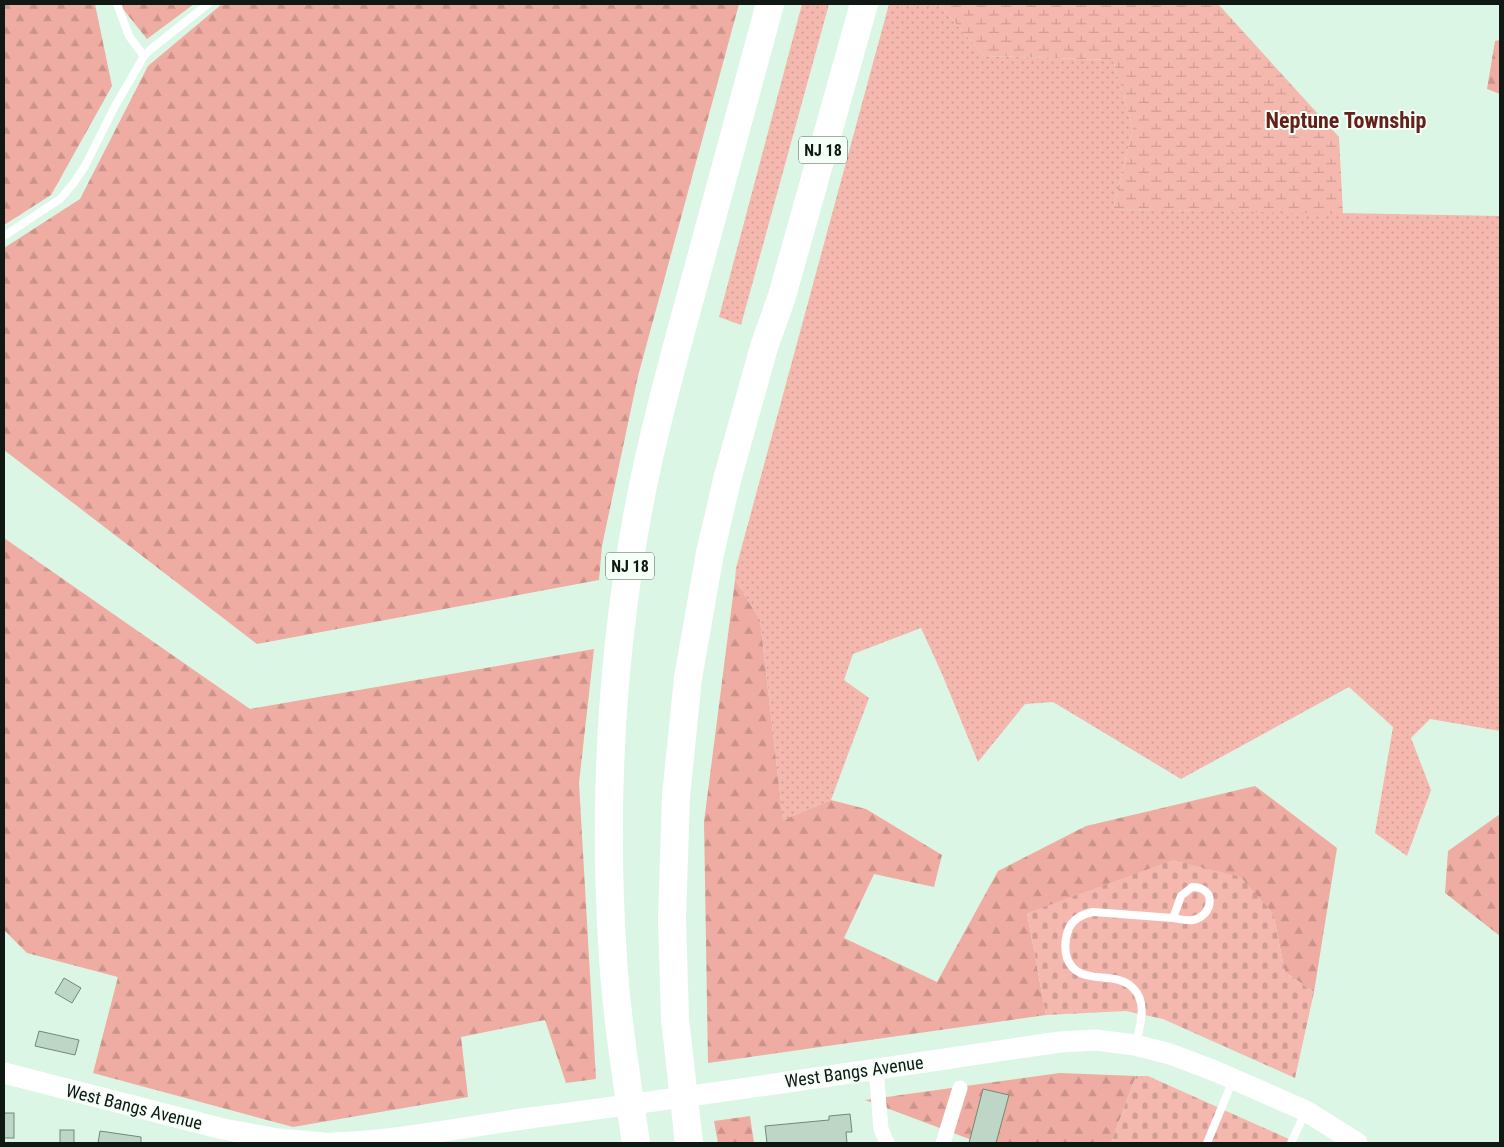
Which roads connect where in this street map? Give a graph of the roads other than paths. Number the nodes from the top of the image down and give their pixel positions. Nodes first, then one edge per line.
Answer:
1 (117, 4) edge
2 (208, 4) edge
3 (770, 4) edge
4 (864, 4) edge
5 (144, 56) junction
6 (4, 236) edge
7 (1172, 918) junction
8 (1135, 1045) junction
9 (876, 1069) junction
10 (4, 1073) edge
11 (1233, 1080) junction
12 (960, 1088) dead end
13 (1306, 1111) junction
14 (437, 1138) edge
15 (325, 1143) edge
16 (331, 1143) edge
17 (636, 1143) edge
18 (689, 1143) edge
19 (888, 1143) edge
20 (943, 1143) edge
21 (1207, 1143) edge
22 (1291, 1143) edge
23 (1357, 1143) edge

1 - 5 lane
2 - 5 lane
3 - 17 highway, NJ 18
4 - 18 highway, NJ 18
5 - 6 lane
7 - 7 lane
7 - 8 lane
8 - 9 street, West Bangs Avenue
8 - 11 street, West Bangs Avenue
9 - 14 street, West Bangs Avenue
9 - 19 street
10 - 15 street, West Bangs Avenue
11 - 13 street, West Bangs Avenue
11 - 21 lane
12 - 20 street
13 - 22 lane
13 - 23 street, West Bangs Avenue
14 - 16 street, West Bangs Avenue

